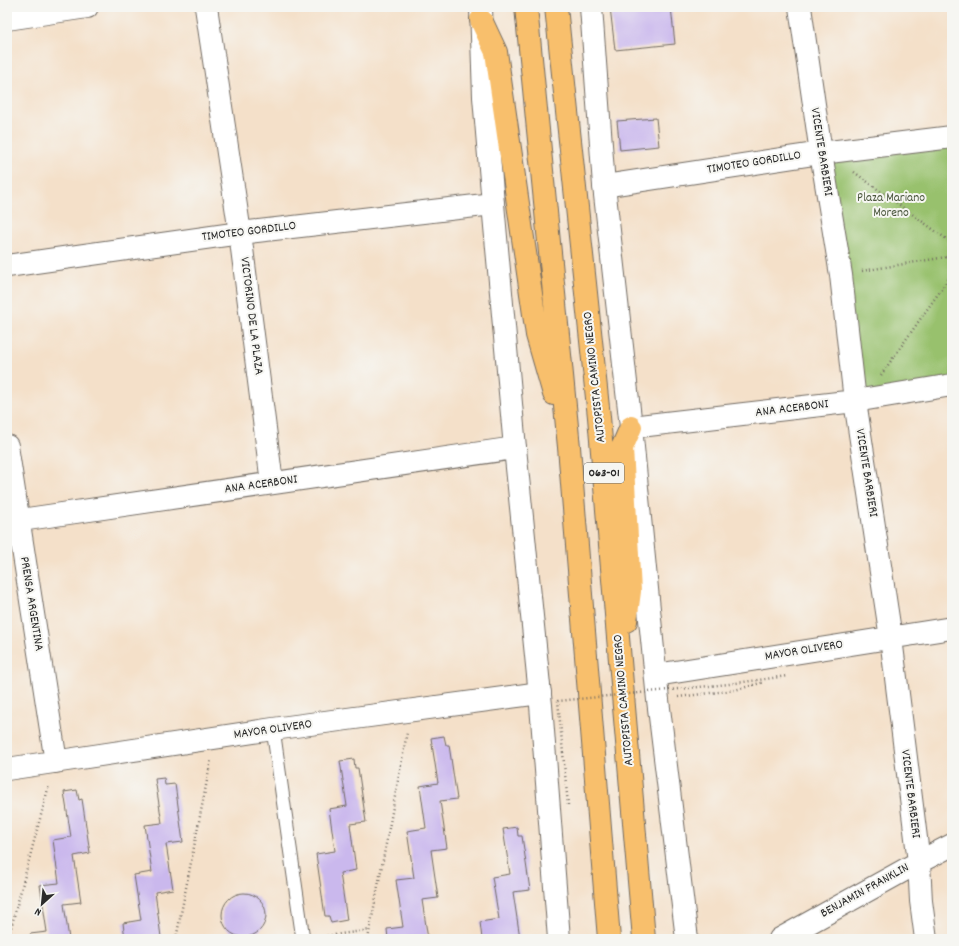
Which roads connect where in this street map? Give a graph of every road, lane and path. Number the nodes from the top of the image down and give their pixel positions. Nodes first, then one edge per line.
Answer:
1 (87, 7) edge
2 (206, 7) edge
3 (526, 7) edge
4 (556, 7) edge
5 (591, 7) edge
6 (800, 7) edge
7 (481, 13) edge
8 (7, 19) edge
9 (952, 137) edge
10 (844, 150) junction
11 (821, 153) junction
12 (604, 186) junction
13 (492, 204) junction
14 (240, 233) junction
15 (952, 243) edge
16 (952, 256) edge
17 (7, 266) edge
18 (952, 274) edge
19 (841, 275) junction
20 (952, 385) edge
21 (860, 400) junction
22 (631, 427) junction
23 (7, 446) edge
24 (569, 447) junction
25 (515, 448) junction
26 (272, 483) junction
27 (13, 521) edge
28 (952, 628) edge
29 (891, 638) junction
30 (621, 666) junction
31 (656, 675) junction
32 (540, 693) junction
33 (658, 700) junction
34 (412, 711) junction
35 (273, 729) junction
36 (216, 738) junction
37 (56, 762) junction
38 (7, 770) edge
39 (568, 805) dead end
40 (952, 845) edge
41 (919, 862) junction
42 (370, 930) junction
43 (8, 939) edge
44 (176, 939) edge
45 (303, 939) edge
46 (368, 939) edge
47 (559, 939) edge
48 (609, 939) edge
49 (644, 939) edge
50 (687, 939) edge
51 (780, 939) edge
52 (926, 939) edge

1 - 8 street
2 - 14 street, VICTORINO DE LA PLAZA
3 - 24 highway, 063-01
4 - 30 highway, AUTOPISTA CAMINO NEGRO / 063-01
5 - 12 street
6 - 11 street, VICENTE BARBIERI
7 - 13 street
7 - 24 highway
9 - 10 street, TIMOTEO GORDILLO
10 - 11 street, TIMOTEO GORDILLO
10 - 15 path
11 - 12 street, TIMOTEO GORDILLO
11 - 19 street, VICENTE BARBIERI
12 - 22 street
13 - 14 street, TIMOTEO GORDILLO
13 - 25 street
14 - 17 street, TIMOTEO GORDILLO
14 - 26 street, VICTORINO DE LA PLAZA
16 - 19 path
18 - 21 path
19 - 21 street, VICENTE BARBIERI
20 - 21 street, ANA ACERBONI
21 - 22 street, ANA ACERBONI
21 - 29 street, VICENTE BARBIERI
22 - 30 highway
22 - 31 street
23 - 27 street, PRENSA ARGENTINA
24 - 48 highway, 063-01
25 - 26 street, ANA ACERBONI
25 - 32 street
26 - 27 street, ANA ACERBONI
27 - 37 street, PRENSA ARGENTINA
28 - 29 street, MAYOR OLIVERO
29 - 31 street, MAYOR OLIVERO
29 - 41 street, VICENTE BARBIERI
30 - 49 highway, AUTOPISTA CAMINO NEGRO / 063-01
31 - 33 street
32 - 34 street, MAYOR OLIVERO
32 - 47 street
33 - 39 path, bridge
33 - 50 street
34 - 35 street, MAYOR OLIVERO
34 - 42 path
35 - 36 street, MAYOR OLIVERO
35 - 45 lane
36 - 37 street, MAYOR OLIVERO
36 - 44 path
37 - 38 street, MAYOR OLIVERO
37 - 43 path
40 - 41 street, BENJAMIN FRANKLIN
41 - 51 street, BENJAMIN FRANKLIN
41 - 52 street, VICENTE BARBIERI
42 - 45 path
42 - 46 path

